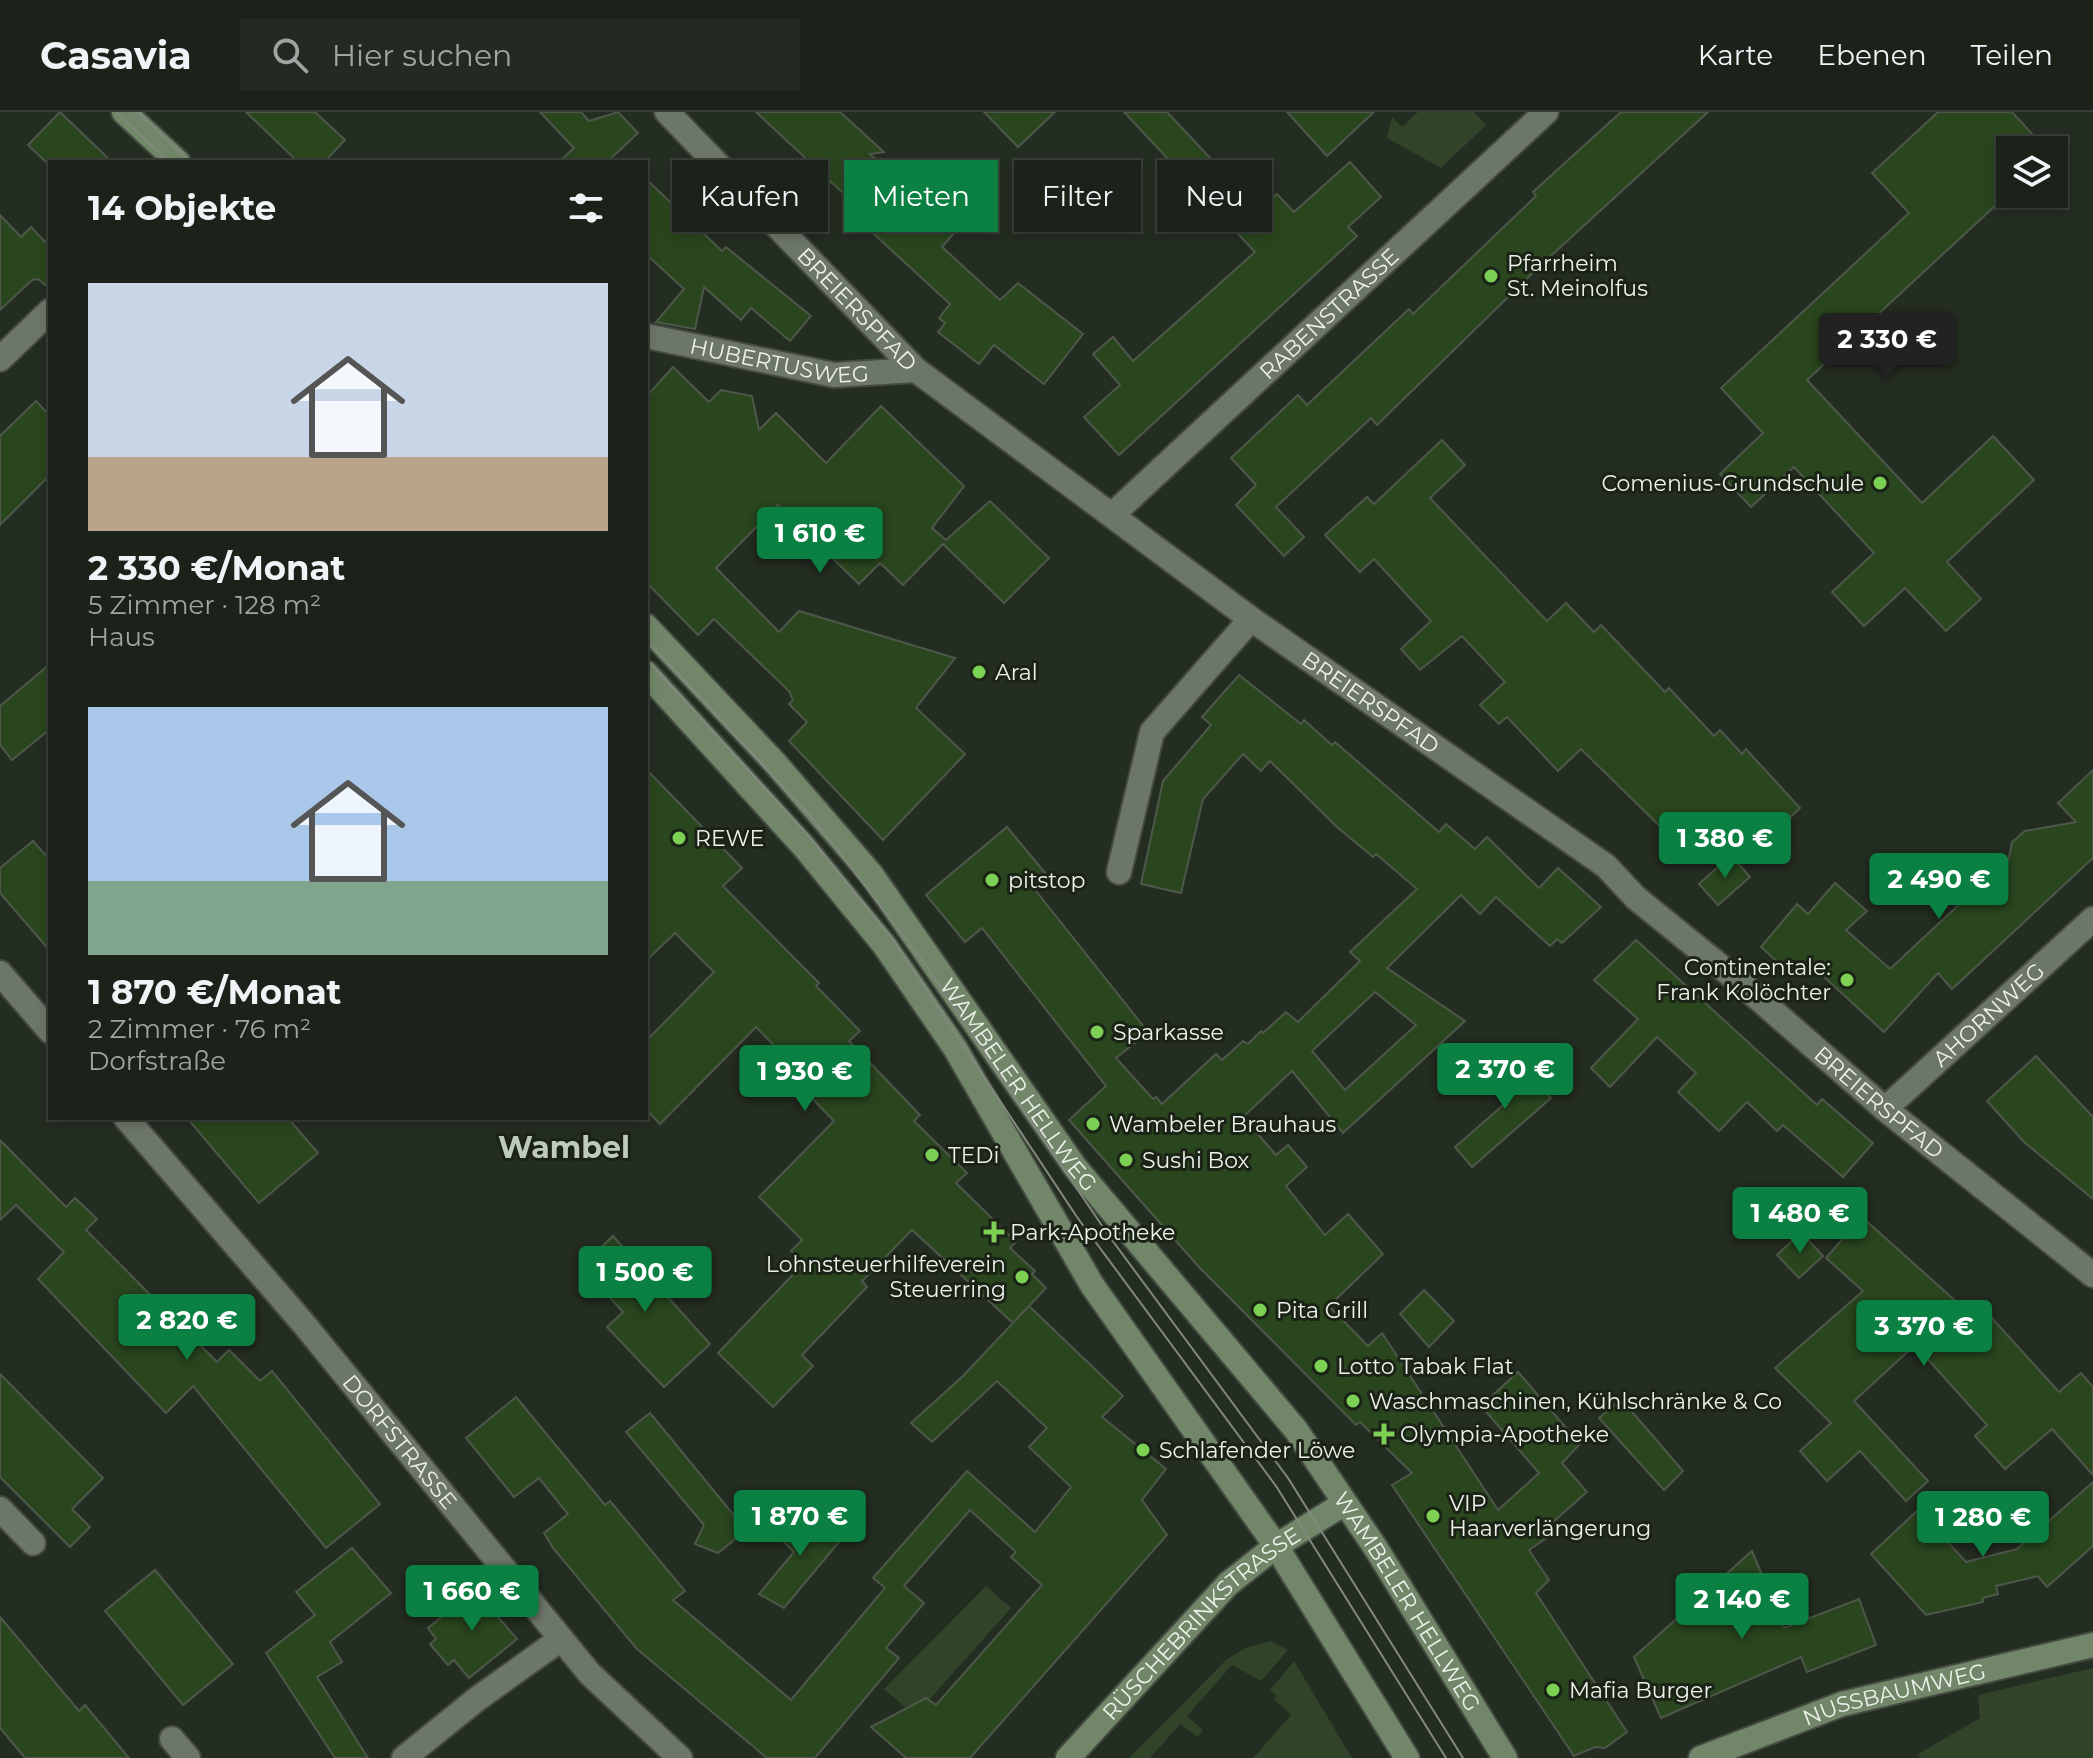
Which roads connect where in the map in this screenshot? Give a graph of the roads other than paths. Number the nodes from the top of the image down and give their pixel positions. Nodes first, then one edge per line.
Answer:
1 (124, 112) edge
2 (667, 112) edge
3 (1546, 112) edge
4 (176, 160) edge
5 (48, 313) edge
6 (648, 336) edge
7 (0, 359) edge
8 (916, 370) junction
9 (1112, 515) junction
10 (1251, 619) junction
11 (648, 628) edge
12 (648, 675) edge
13 (1119, 872) dead end
14 (2093, 919) edge
15 (0, 973) edge
16 (48, 1029) edge
17 (1885, 1109) junction
18 (128, 1120) edge
19 (2093, 1275) edge
20 (1345, 1503) junction
21 (0, 1509) edge
22 (33, 1543) dead end
23 (1276, 1546) junction
24 (561, 1639) junction
25 (2093, 1645) edge
26 (404, 1758) edge
27 (680, 1758) edge
28 (1068, 1758) edge
29 (1407, 1758) edge
30 (1505, 1758) edge
31 (1701, 1758) edge

1 - 4 main road
2 - 8 street, BREIERSPFAD
3 - 9 street, RABENSTRASSE
5 - 7 street
6 - 8 street, HUBERTUSWEG
8 - 9 street, BREIERSPFAD
9 - 10 street, BREIERSPFAD
10 - 13 street
10 - 17 street, BREIERSPFAD
11 - 20 main road, WAMBELER HELLWEG
12 - 23 main road, WAMBELER HELLWEG
14 - 17 street, AHORNWEG
15 - 16 street
17 - 19 street, BREIERSPFAD
18 - 24 street, DORFSTRASSE
20 - 23 main road, RÜSCHEBRINKSTRASSE
20 - 30 main road, WAMBELER HELLWEG
21 - 22 street
23 - 28 main road, RÜSCHEBRINKSTRASSE
23 - 29 main road, WAMBELER HELLWEG
24 - 26 street
24 - 27 street, DORFSTRASSE
25 - 31 main road, NUSSBAUMWEG

